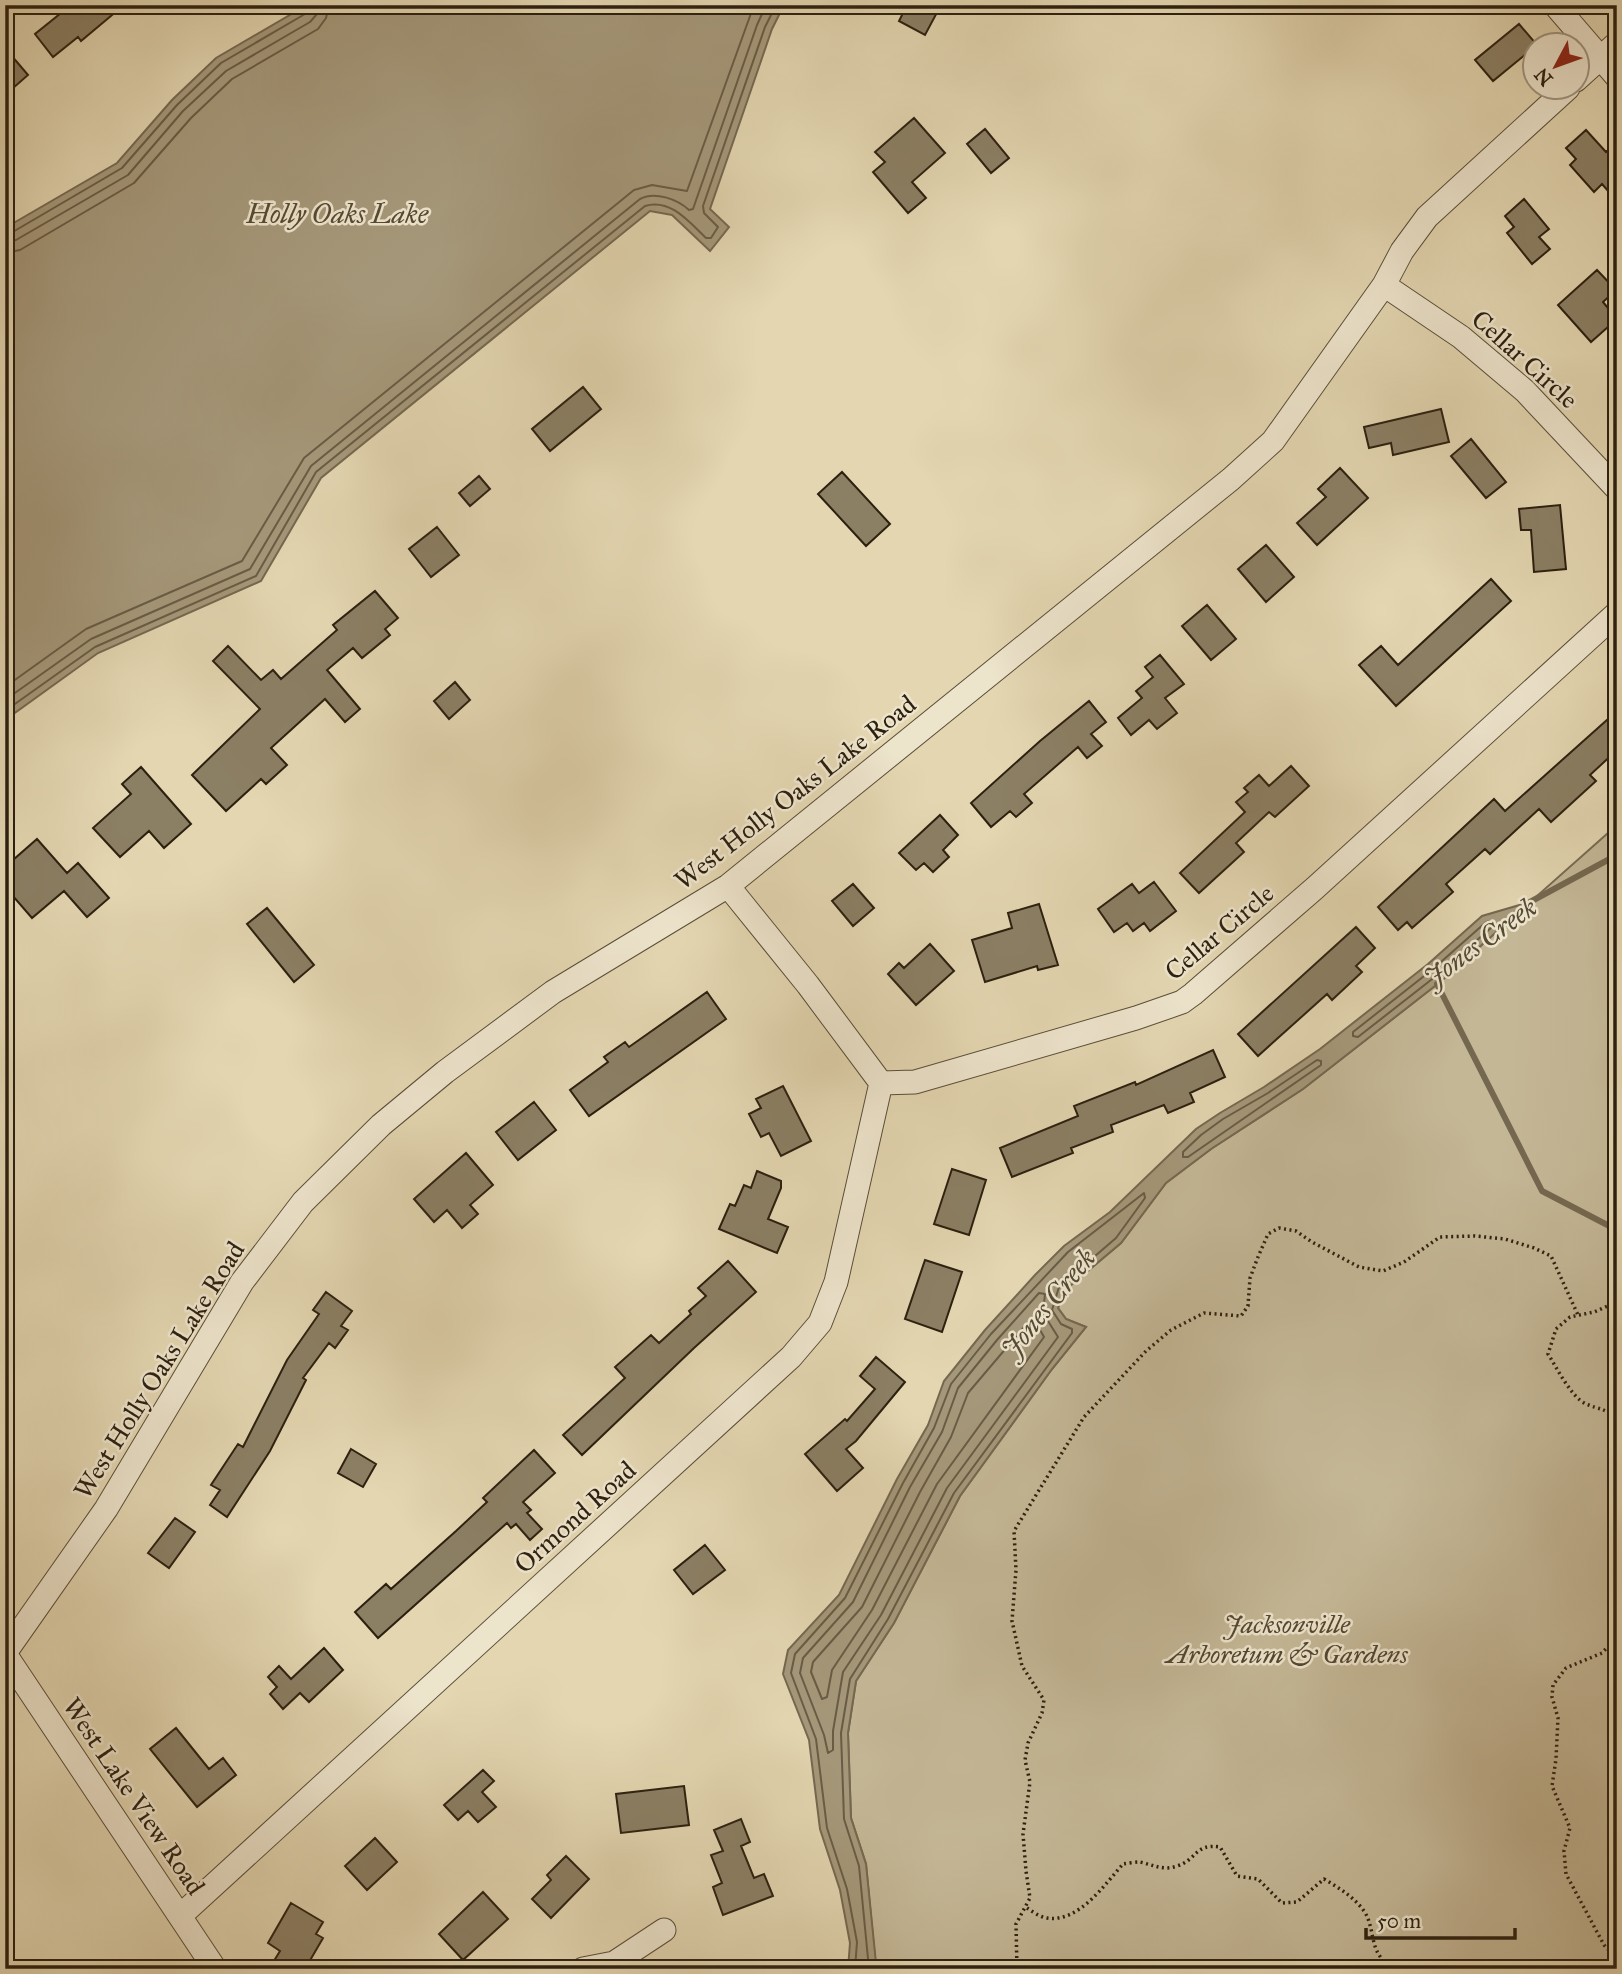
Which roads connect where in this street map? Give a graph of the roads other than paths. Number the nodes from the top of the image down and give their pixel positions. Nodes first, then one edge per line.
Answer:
1 (1555, 5) edge
2 (1617, 43) edge
3 (1600, 58) junction
4 (1590, 68) edge
5 (1617, 77) edge
6 (1553, 102) edge
7 (1384, 285) junction
8 (1617, 489) edge
9 (1617, 613) edge
10 (728, 886) junction
11 (881, 1083) junction
12 (5, 1653) edge
13 (180, 1916) junction
14 (664, 1930) dead end
15 (215, 1969) edge
16 (583, 1969) edge

1 - 3 street
2 - 3 street
3 - 4 street
3 - 5 street
6 - 7 street, West Holly Oaks Lake Road
7 - 8 street, Cellar Circle
7 - 10 street, West Holly Oaks Lake Road
9 - 11 street, Cellar Circle
10 - 11 street
10 - 12 street, West Holly Oaks Lake Road
11 - 13 street, Ormond Road
12 - 13 street, West Lake View Road
13 - 15 street, West Lake View Road
14 - 16 street

